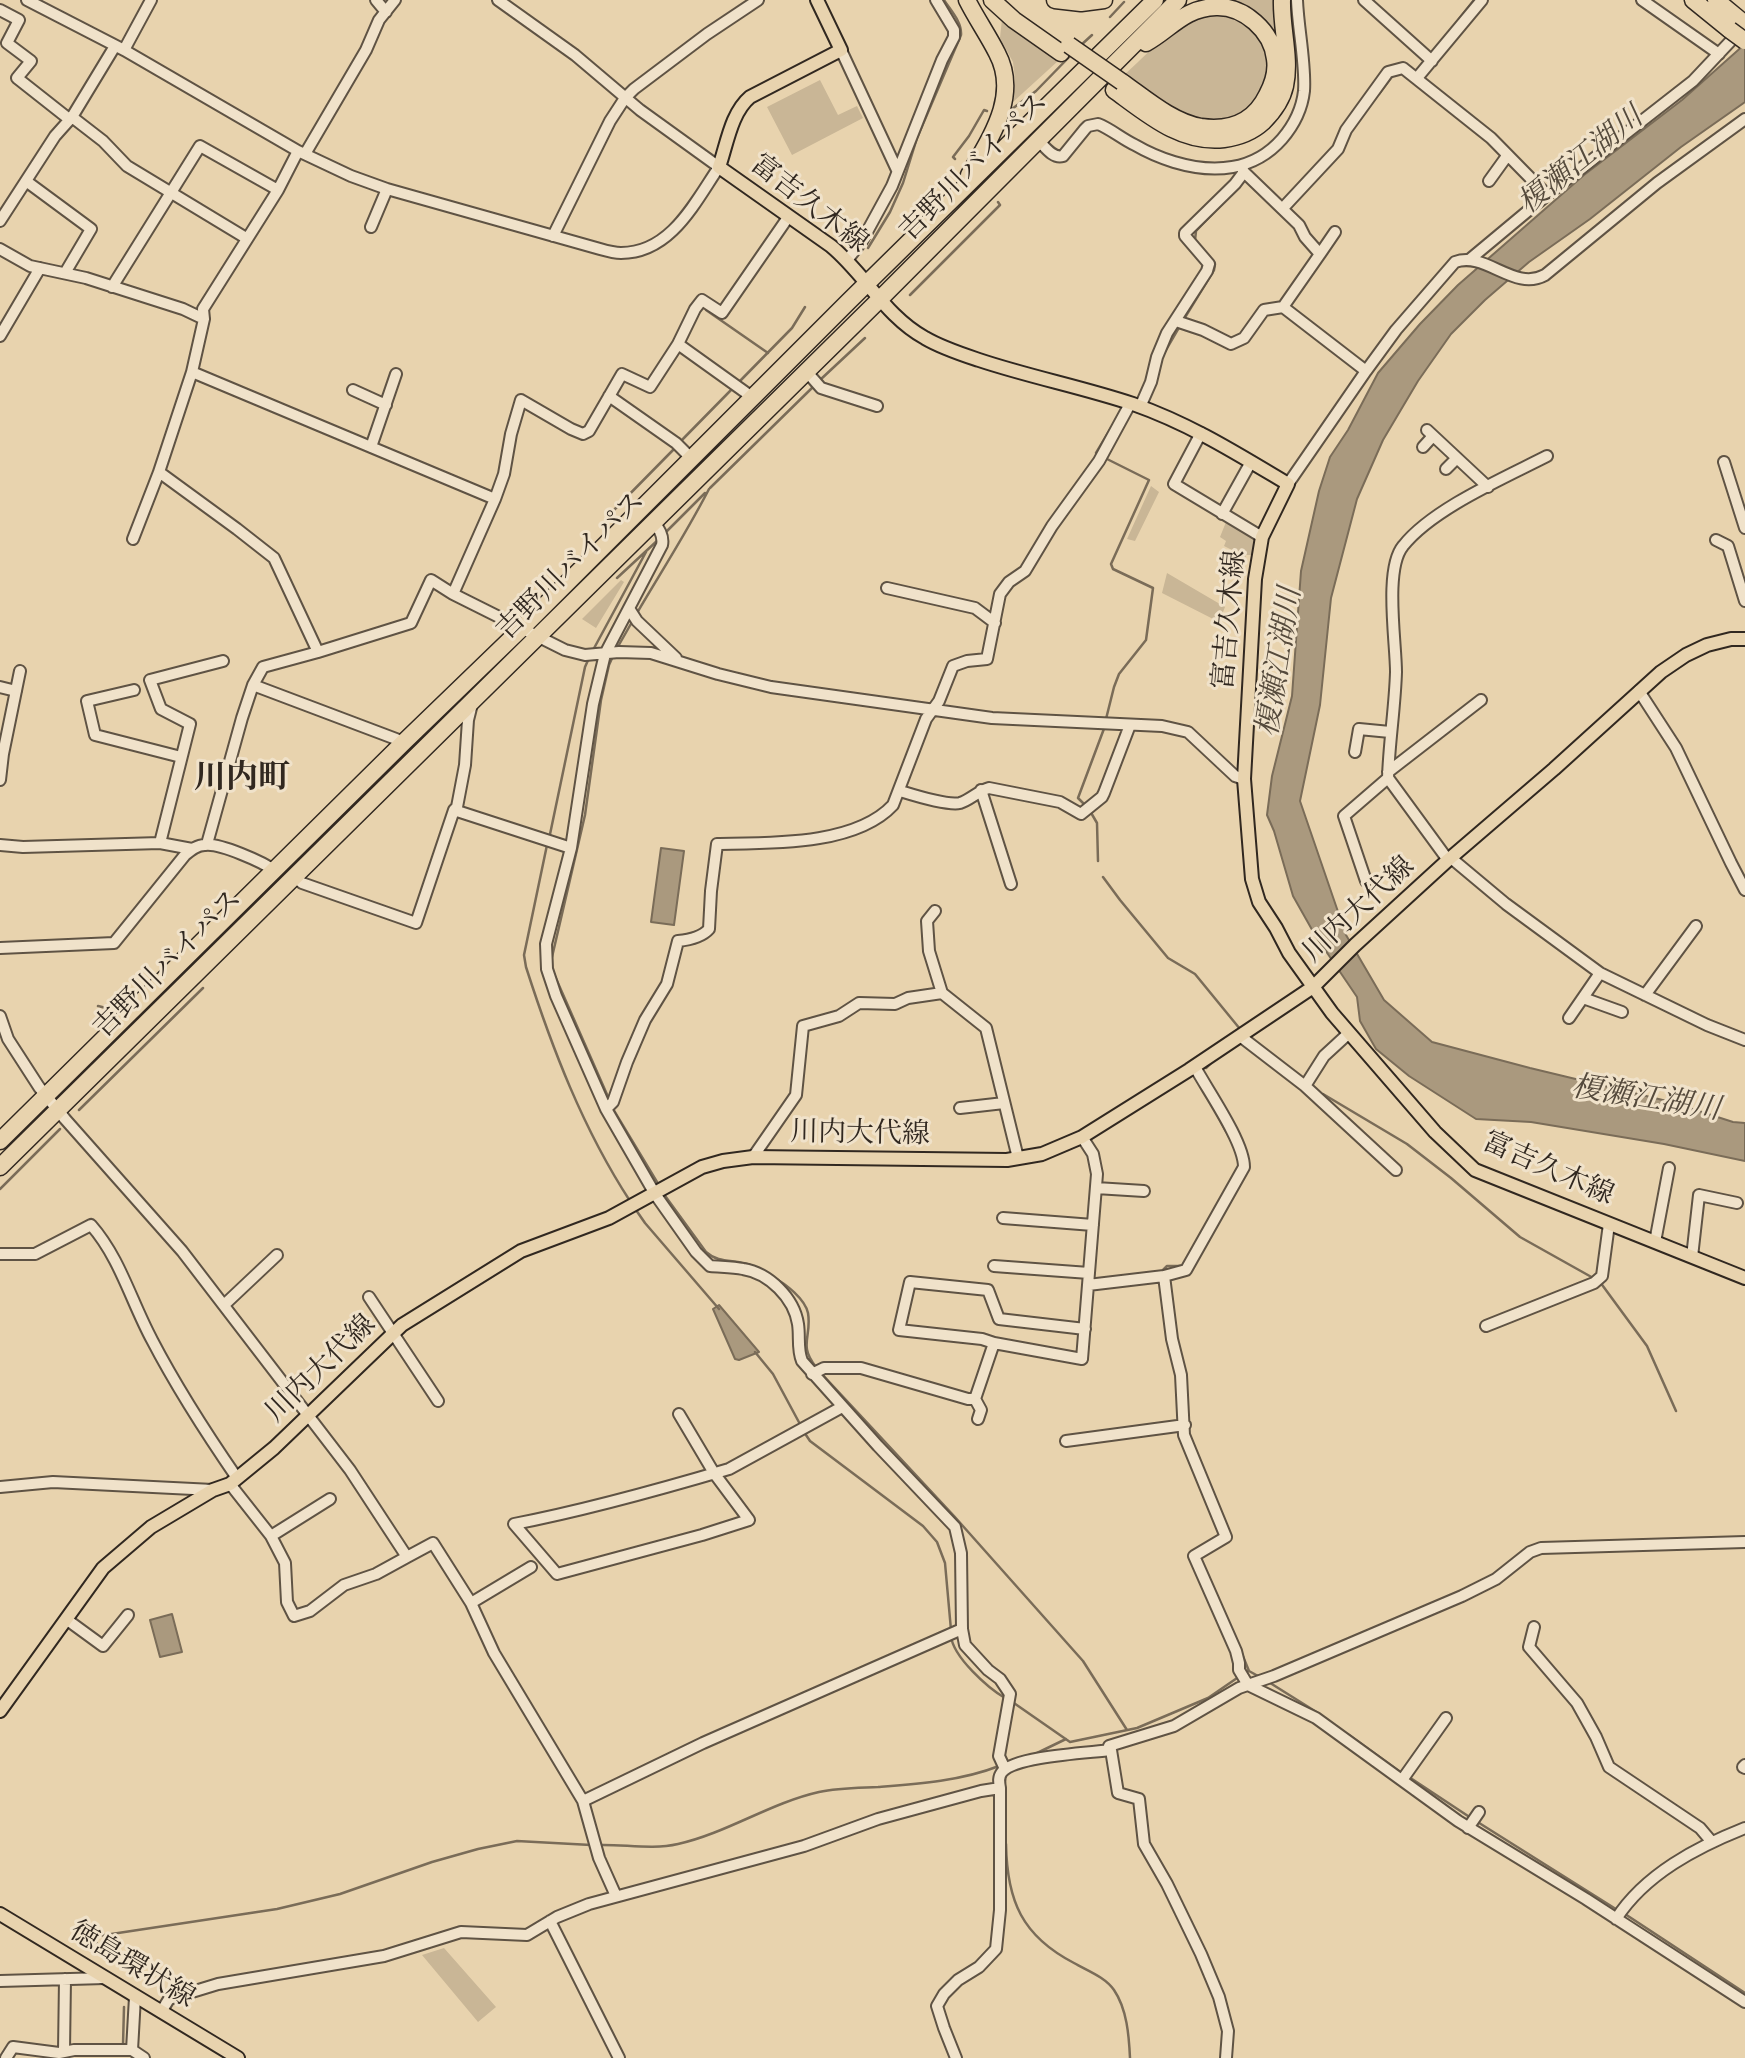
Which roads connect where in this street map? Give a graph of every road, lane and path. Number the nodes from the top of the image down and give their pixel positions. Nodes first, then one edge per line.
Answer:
1 (3, 0) edge
2 (27, 0) edge
3 (152, 0) edge
4 (376, 0) edge
5 (395, 0) edge
6 (498, 0) edge
7 (758, 0) edge
8 (817, 0) edge
9 (936, 0) edge
10 (967, 0) edge
11 (992, 0) edge
12 (1007, 0) edge
13 (1055, 0) edge
14 (1104, 0) edge
15 (1154, 0) edge
16 (1178, 0) edge
17 (1282, 0) edge
18 (1297, 0) edge
19 (1364, 0) edge
20 (1482, 0) edge
21 (1642, 0) edge
22 (1693, 0) edge
23 (1716, 0) edge
24 (0, 5) edge
25 (0, 10) edge
26 (386, 12) junction
27 (1740, 24) edge
28 (1745, 41) edge
29 (120, 48) junction
30 (1065, 49) junction
31 (841, 50) junction
32 (1720, 54) junction
33 (1119, 59) junction
34 (1432, 61) junction
35 (1417, 78) junction
36 (1118, 86) junction
37 (625, 98) junction
38 (70, 118) junction
39 (1745, 119) edge
40 (1038, 140) junction
41 (301, 153) junction
42 (1507, 156) junction
43 (719, 167) junction
44 (1243, 169) junction
45 (897, 170) junction
46 (26, 181) junction
47 (1489, 181) dead end
48 (278, 190) junction
49 (387, 190) junction
50 (170, 192) junction
51 (959, 193) junction
52 (1547, 195) junction
53 (1283, 208) junction
54 (789, 216) junction
55 (0, 221) edge
56 (371, 227) dead end
57 (1335, 232) dead end
58 (553, 236) junction
59 (246, 238) junction
60 (0, 249) edge
61 (1321, 254) junction
62 (848, 259) junction
63 (1473, 261) junction
64 (40, 268) junction
65 (65, 273) junction
66 (866, 284) junction
67 (112, 287) junction
68 (879, 300) junction
69 (1283, 307) junction
70 (204, 319) junction
71 (1179, 322) junction
72 (0, 335) edge
73 (678, 344) junction
74 (1366, 371) junction
75 (192, 372) junction
76 (396, 374) dead end
77 (813, 379) junction
78 (353, 390) dead end
79 (609, 396) junction
80 (752, 397) junction
81 (386, 405) junction
82 (1135, 405) junction
83 (877, 406) dead end
84 (1201, 433) junction
85 (372, 447) junction
86 (1423, 447) dead end
87 (682, 449) junction
88 (1547, 456) dead end
89 (1457, 458) junction
90 (1251, 462) junction
91 (1724, 462) dead end
92 (1446, 469) dead end
93 (159, 472) junction
94 (1288, 484) junction
95 (1488, 487) junction
96 (495, 499) junction
97 (1222, 514) junction
98 (1745, 528) edge
99 (659, 532) junction
100 (1262, 537) junction
101 (133, 539) dead end
102 (1716, 540) dead end
103 (887, 588) dead end
104 (453, 594) junction
105 (1745, 601) edge
106 (633, 615) junction
107 (995, 623) junction
108 (529, 633) junction
109 (1745, 639) edge
110 (318, 652) junction
111 (604, 654) junction
112 (678, 660) junction
113 (223, 661) dead end
114 (20, 671) dead end
115 (253, 685) junction
116 (0, 687) edge
117 (134, 690) dead end
118 (16, 691) junction
119 (1639, 691) junction
120 (1481, 700) dead end
121 (473, 702) junction
122 (933, 710) junction
123 (5, 717) edge
124 (1130, 725) junction
125 (1390, 732) junction
126 (404, 742) junction
127 (1354, 752) dead end
128 (1, 754) edge
129 (181, 757) junction
130 (1388, 775) junction
131 (1244, 779) junction
132 (0, 780) edge
133 (981, 790) junction
134 (900, 791) junction
135 (454, 810) junction
136 (160, 843) junction
137 (207, 844) junction
138 (0, 845) edge
139 (571, 848) junction
140 (192, 849) junction
141 (1450, 859) junction
142 (275, 871) junction
143 (294, 876) junction
144 (1366, 881) dead end
145 (1012, 884) dead end
146 (1745, 890) edge
147 (935, 911) dead end
148 (1696, 926) dead end
149 (0, 948) edge
150 (1600, 973) junction
151 (1312, 987) junction
152 (942, 993) junction
153 (1645, 995) junction
154 (1583, 998) junction
155 (1622, 1012) dead end
156 (0, 1016) edge
157 (1569, 1018) dead end
158 (1349, 1032) junction
159 (1240, 1036) junction
160 (1745, 1041) edge
161 (1195, 1067) junction
162 (1305, 1086) junction
163 (46, 1095) junction
164 (1004, 1103) junction
165 (609, 1106) junction
166 (960, 1108) dead end
167 (57, 1110) junction
168 (1082, 1137) junction
169 (0, 1141) edge
170 (753, 1157) junction
171 (1018, 1158) junction
172 (0, 1167) edge
173 (1669, 1168) dead end
174 (1396, 1170) dead end
175 (1096, 1188) junction
176 (1144, 1191) dead end
177 (659, 1192) junction
178 (1738, 1203) dead end
179 (1003, 1218) dead end
180 (1609, 1224) junction
181 (1093, 1225) junction
182 (1655, 1242) junction
183 (0, 1254) edge
184 (277, 1255) dead end
185 (1692, 1257) junction
186 (994, 1266) dead end
187 (1164, 1276) junction
188 (1745, 1278) edge
189 (1088, 1279) junction
190 (369, 1297) dead end
191 (224, 1305) junction
192 (999, 1319) junction
193 (1486, 1326) dead end
194 (1085, 1329) junction
195 (394, 1334) junction
196 (996, 1343) junction
197 (818, 1372) junction
198 (975, 1399) junction
199 (438, 1402) dead end
200 (842, 1407) junction
201 (679, 1414) dead end
202 (308, 1415) junction
203 (978, 1419) dead end
204 (1185, 1425) junction
205 (1066, 1441) dead end
206 (714, 1473) junction
207 (234, 1480) junction
208 (0, 1487) edge
209 (213, 1490) junction
210 (330, 1499) dead end
211 (271, 1536) junction
212 (1745, 1542) edge
213 (407, 1557) junction
214 (531, 1567) dead end
215 (471, 1603) junction
216 (128, 1615) dead end
217 (66, 1619) junction
218 (1534, 1627) dead end
219 (955, 1632) junction
220 (1255, 1681) junction
221 (0, 1711) edge
222 (1446, 1718) dead end
223 (1111, 1750) junction
224 (1003, 1765) junction
225 (1402, 1780) junction
226 (1000, 1788) junction
227 (583, 1801) junction
228 (1479, 1812) dead end
229 (1468, 1828) junction
230 (1745, 1828) edge
231 (1711, 1841) junction
232 (616, 1896) junction
233 (0, 1913) edge
234 (1617, 1918) junction
235 (550, 1921) junction
236 (105, 1978) junction
237 (65, 1979) junction
238 (0, 1981) edge
239 (135, 1997) junction
240 (1745, 2002) edge
241 (161, 2012) junction
242 (132, 2050) junction
243 (70, 2053) edge
244 (6, 2058) edge
245 (144, 2058) edge
246 (238, 2058) edge
247 (619, 2058) edge
248 (956, 2058) edge
249 (1226, 2058) edge

1 - 24 street
2 - 29 street
3 - 29 street
4 - 26 street
5 - 26 street
6 - 37 street
7 - 37 street
8 - 31 main road
9 - 45 street
10 - 51 highway
11 - 30 highway
12 - 30 highway
13 - 14 highway
15 - 51 highway, 吉野川バイパス
16 - 33 highway, 吉野川バイパス
17 - 36 highway
18 - 44 street
19 - 34 street
20 - 34 street
21 - 32 street
22 - 27 highway
23 - 27 highway
25 - 38 street
26 - 41 street
27 - 28 highway, bridge
27 - 32 street
29 - 38 street
29 - 41 street
30 - 36 highway
31 - 43 main road, 富吉久木線
31 - 45 street
32 - 52 street
33 - 36 highway
33 - 40 highway, 吉野川バイパス
34 - 35 street
35 - 42 street
35 - 53 street
37 - 43 street
37 - 58 street
38 - 46 street
38 - 50 street
39 - 63 street
40 - 44 street
40 - 68 highway, 吉野川バイパス
41 - 48 street
41 - 49 street
42 - 47 street
42 - 52 street
43 - 54 main road, 富吉久木線
43 - 58 street
44 - 53 street
44 - 71 street
45 - 62 street
46 - 55 street
46 - 65 street
48 - 50 street
48 - 59 street
49 - 56 street
49 - 58 street
50 - 59 street
50 - 67 street
51 - 66 highway, 吉野川バイパス
52 - 63 street
53 - 61 street
54 - 62 main road, 富吉久木線
54 - 73 street
57 - 61 street
59 - 70 street
60 - 64 street
61 - 69 street
62 - 66 main road, 富吉久木線
63 - 74 street
64 - 65 street
64 - 72 street
65 - 67 street
66 - 68 main road, 富吉久木線
66 - 80 highway, 吉野川バイパス
67 - 70 street
68 - 77 highway, 吉野川バイパス
68 - 82 main road, 富吉久木線
69 - 71 street
69 - 74 street
70 - 75 street
71 - 82 street
73 - 79 street
73 - 80 street
74 - 94 street
75 - 85 street
75 - 93 street
76 - 81 street
77 - 83 street
77 - 99 highway, 吉野川バイパス
78 - 81 street
79 - 87 street
79 - 96 street
80 - 87 highway, 吉野川バイパス
81 - 85 street
82 - 84 main road, 富吉久木線
82 - 107 street
84 - 90 main road, 富吉久木線
84 - 97 street
85 - 96 street
86 - 89 street
87 - 108 highway, 吉野川バイパス
88 - 95 street
89 - 92 street
89 - 95 street
90 - 94 main road, 富吉久木線
90 - 97 street
91 - 98 street
93 - 101 street
93 - 110 street
94 - 100 main road, 富吉久木線
95 - 125 street
96 - 104 street
97 - 100 street
99 - 106 street
99 - 108 highway, 吉野川バイパス
100 - 131 main road, 富吉久木線
102 - 105 street
103 - 107 street
104 - 108 street
104 - 110 street
106 - 111 street
106 - 112 street
107 - 122 street
108 - 111 street
108 - 121 highway, 吉野川バイパス
108 - 126 highway, 吉野川バイパス
109 - 119 main road, 川内大代線
110 - 115 street
111 - 112 street
111 - 139 street
112 - 122 street
113 - 129 street
114 - 118 street
115 - 126 street
115 - 137 street
116 - 118 street
117 - 129 street
118 - 123 street
119 - 141 main road, 川内大代線
119 - 146 street
120 - 130 street
121 - 135 street
121 - 143 highway, 吉野川バイパス
122 - 124 street
122 - 134 street
123 - 128 street
124 - 131 street
124 - 133 street
125 - 127 street
125 - 130 street
126 - 142 highway, 吉野川バイパス
128 - 132 street
129 - 136 street
130 - 141 street
130 - 144 street
131 - 151 main road, 富吉久木線
133 - 134 street
133 - 145 street
134 - 165 street
135 - 139 street
135 - 143 street
136 - 138 street
136 - 140 street
137 - 140 street
137 - 142 street
139 - 165 street
140 - 149 street
141 - 150 street
141 - 151 main road, 川内大代線
142 - 163 highway, 吉野川バイパス
143 - 167 highway, 吉野川バイパス
147 - 152 street
148 - 153 street
150 - 153 street
150 - 154 street
151 - 158 main road, 富吉久木線
151 - 159 main road, 川内大代線
152 - 164 street
152 - 170 street
153 - 160 street
154 - 155 street
154 - 157 street
156 - 163 street
158 - 162 street
158 - 180 main road, 富吉久木線
159 - 161 main road, 川内大代線
159 - 162 street
161 - 168 main road, 川内大代線
161 - 187 street
162 - 174 street
163 - 167 street
163 - 169 highway, 吉野川バイパス
164 - 166 street
164 - 171 street
165 - 177 street
167 - 172 highway, 吉野川バイパス
167 - 191 street
168 - 171 main road, 川内大代線
168 - 175 street
170 - 171 main road, 川内大代線
170 - 177 main road, 川内大代線
173 - 182 street
175 - 176 street
175 - 181 street
177 - 195 main road, 川内大代線
177 - 197 street
178 - 185 street
179 - 181 street
180 - 182 main road, 富吉久木線
180 - 193 street
181 - 189 street
182 - 185 main road, 富吉久木線
183 - 207 street
184 - 191 street
185 - 188 main road, 富吉久木線
186 - 189 street
187 - 189 street
187 - 204 street
189 - 194 street
190 - 195 street
191 - 202 street
192 - 194 street
192 - 196 street
192 - 196 street
194 - 196 street
195 - 199 street
195 - 202 main road, 川内大代線
196 - 198 street
197 - 198 street
197 - 200 street
198 - 203 street
200 - 206 street
200 - 219 street
201 - 206 street
202 - 207 main road, 川内大代線
202 - 213 street
204 - 205 street
204 - 220 street
206 - 206 street
207 - 209 main road, 川内大代線
207 - 211 street
208 - 209 street
209 - 217 main road, 川内大代線
210 - 211 street
211 - 213 street
212 - 220 street
213 - 215 street
214 - 215 street
215 - 227 street
216 - 217 street
217 - 221 main road, 川内大代線
218 - 231 street
219 - 224 street
219 - 227 street
220 - 223 street
220 - 225 street
222 - 225 street
223 - 224 street
223 - 249 street
224 - 226 street
225 - 229 street
226 - 232 street
226 - 248 street
227 - 232 street
228 - 229 street
229 - 234 street
230 - 231 street
231 - 234 street
232 - 235 street
233 - 236 main road, 徳島環状線
234 - 240 street
235 - 241 street
235 - 247 street
236 - 237 street
236 - 239 main road, 徳島環状線
237 - 238 street
237 - 243 street
239 - 241 main road, 徳島環状線
239 - 242 street
241 - 246 main road, 徳島環状線
242 - 243 street
242 - 245 street
243 - 244 street

